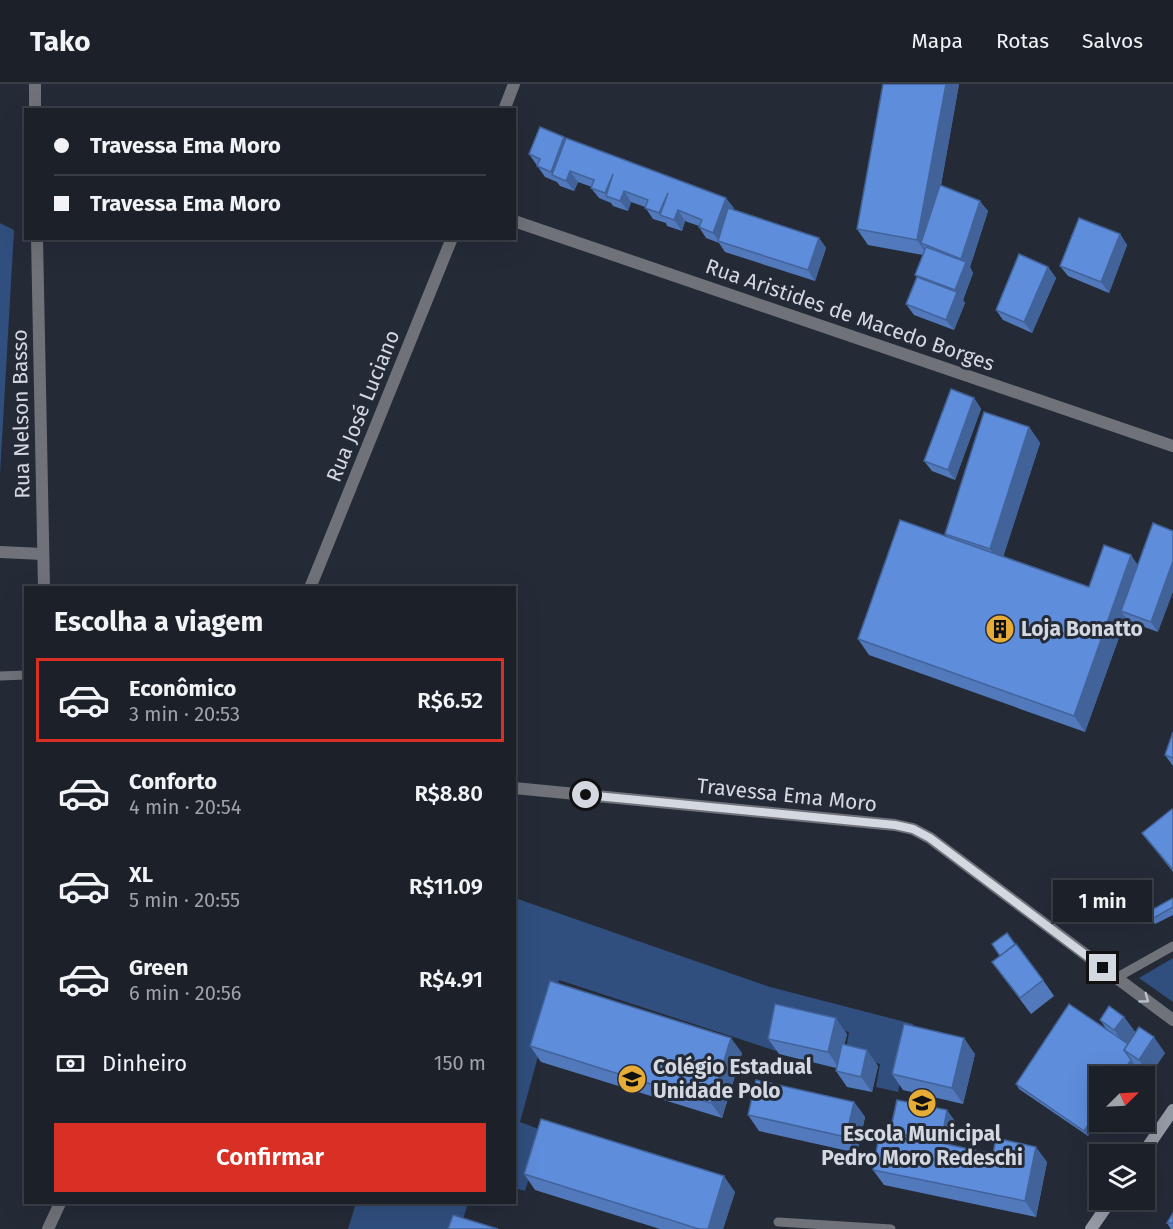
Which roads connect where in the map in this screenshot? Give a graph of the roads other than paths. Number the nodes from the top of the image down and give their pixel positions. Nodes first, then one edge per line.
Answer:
1 (35, 84) edge
2 (514, 84) edge
3 (35, 108) edge
4 (505, 108) edge
5 (516, 222) edge
6 (38, 240) edge
7 (451, 240) edge
8 (1173, 446) edge
9 (0, 552) edge
10 (43, 554) junction
11 (44, 586) edge
12 (311, 586) edge
13 (24, 675) edge
14 (0, 676) edge
15 (516, 788) edge
16 (1173, 946) edge
17 (1116, 978) junction
18 (1173, 1020) edge
19 (1171, 1114) edge
20 (1150, 1144) edge
21 (59, 1204) edge
22 (1104, 1210) edge
23 (778, 1222) dead end
24 (48, 1229) edge
25 (58, 1229) edge
26 (891, 1229) edge
27 (1091, 1229) edge

1 - 3 street
2 - 4 street
5 - 8 street, Rua Aristides de Macedo Borges
6 - 10 street, Rua Nelson Basso
7 - 12 street, Rua José Luciano
9 - 10 street
10 - 11 street, Rua Nelson Basso
13 - 14 lane
15 - 17 street, Travessa Ema Moro
16 - 17 lane
17 -> 18 street, Travessa Ema Moro
19 - 20 main road
21 - 24 street
21 - 25 street
22 - 27 main road
23 - 26 lane

